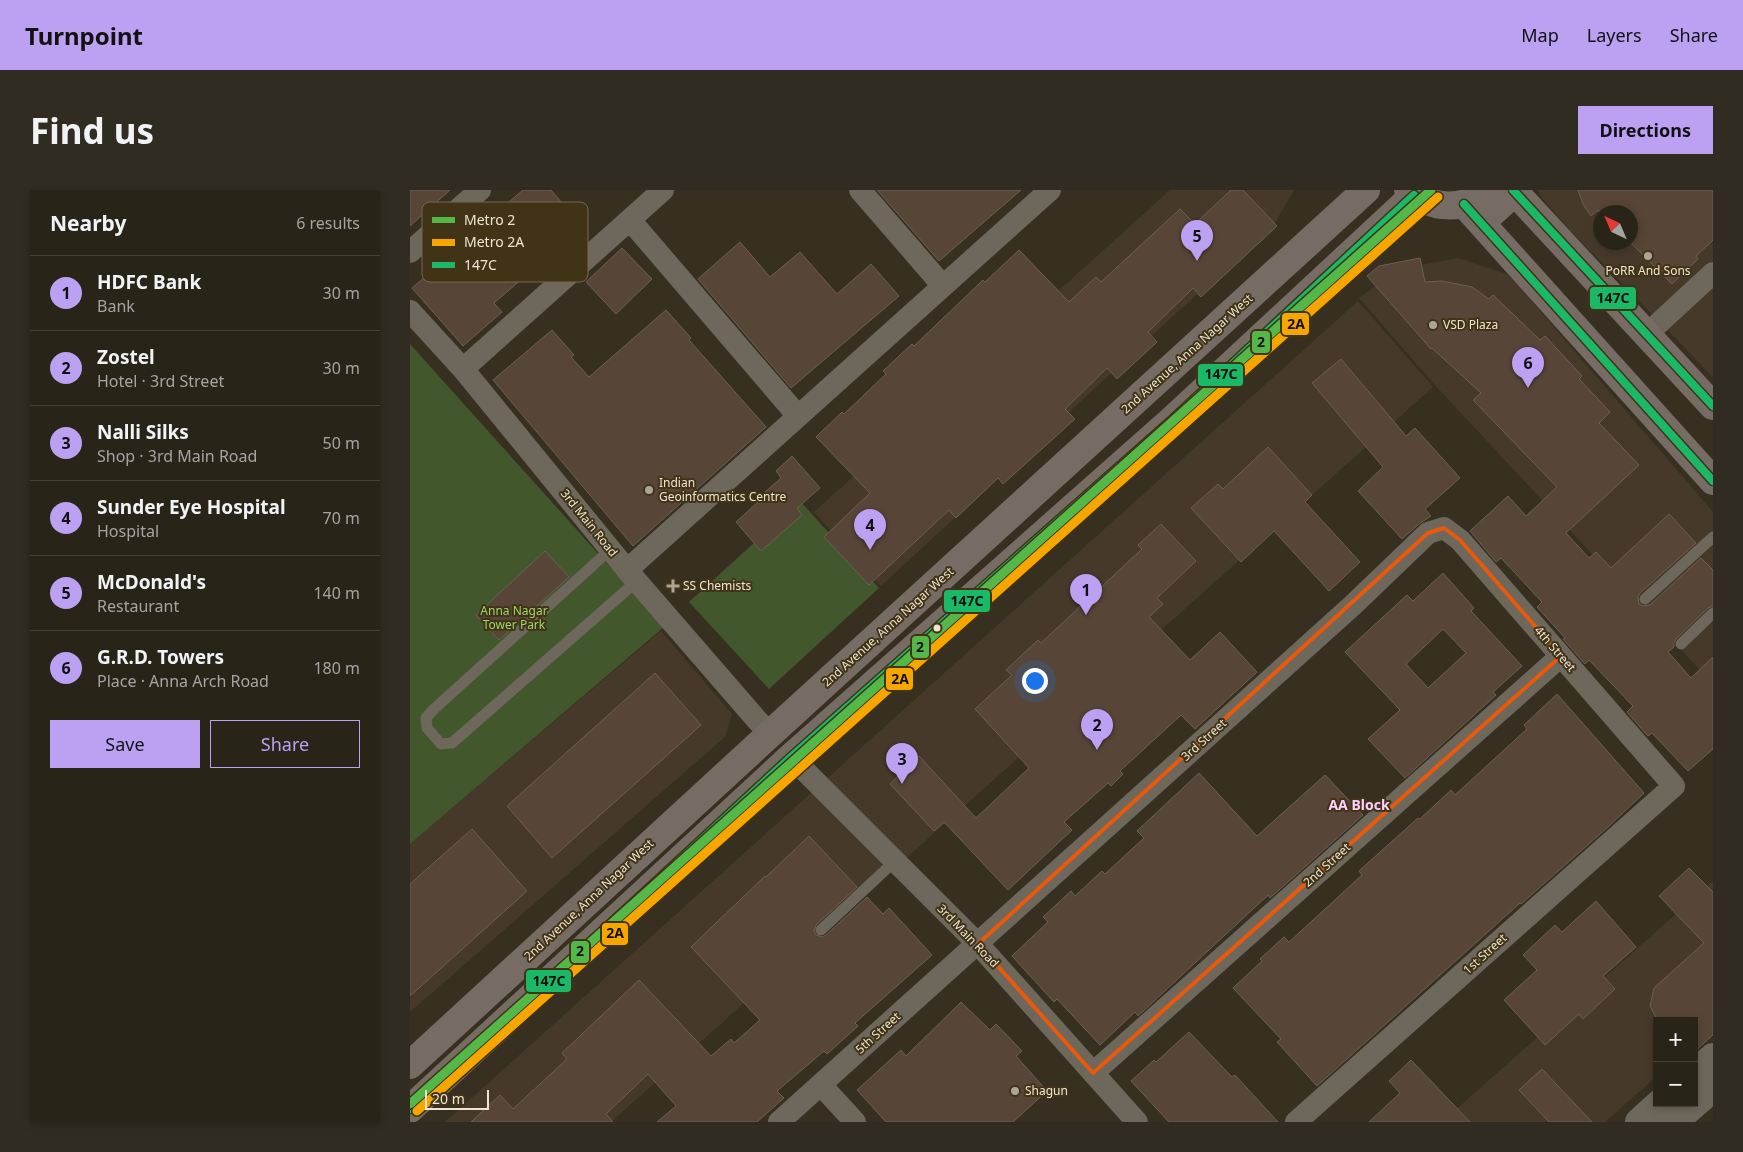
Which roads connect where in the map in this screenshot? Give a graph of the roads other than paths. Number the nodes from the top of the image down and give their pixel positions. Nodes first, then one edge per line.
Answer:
1 (480, 190) edge
2 (663, 190) edge
3 (860, 190) edge
4 (1050, 190) edge
5 (1366, 190) edge
6 (1487, 190) edge
7 (1514, 191) edge
8 (1411, 193) edge
9 (466, 202) edge
10 (1472, 214) junction
11 (630, 220) junction
12 (422, 241) edge
13 (410, 252) edge
14 (588, 257) edge
15 (1713, 273) edge
16 (561, 282) edge
17 (943, 286) junction
18 (410, 312) edge
19 (1647, 334) junction
20 (463, 369) junction
21 (1713, 406) edge
22 (798, 416) junction
23 (1713, 481) edge
24 (1428, 533) joint
25 (1713, 537) edge
26 (611, 549) junction
27 (632, 575) junction
28 (1645, 599) dead end
29 (1713, 613) edge
30 (1681, 644) dead end
31 (1561, 656) junction
32 (770, 734) junction
33 (791, 757) junction
34 (1674, 786) joint
35 (895, 862) junction
36 (821, 930) dead end
37 (978, 944) junction
38 (1713, 1057) edge
39 (410, 1065) edge
40 (1698, 1070) edge
41 (1094, 1074) junction
42 (820, 1085) junction
43 (1713, 1088) edge
44 (1656, 1107) edge
45 (410, 1109) edge
46 (779, 1122) edge
47 (855, 1122) edge
48 (1137, 1122) edge
49 (1296, 1122) edge
50 (1639, 1122) edge
51 (1674, 1122) edge

1 - 9 street
2 - 11 street
3 - 17 street
4 - 17 street
5 - 32 main road, 2nd Avenue, Anna Nagar West
6 - 10 main road
7 - 10 main road
7 - 19 main road
8 - 10 main road
8 - 33 main road
10 - 23 main road
11 - 14 street
11 - 22 street
12 - 13 street
15 - 19 street
16 - 20 street
17 - 22 street
18 - 20 street, 3rd Main Road
19 - 21 main road
20 - 26 street, 3rd Main Road
22 - 27 street
24 - 31 street, 4th Street
24 - 37 street, 3rd Street
25 - 28 lane
26 - 27 street, 3rd Main Road
26 - 27 lane
27 - 32 street, 3rd Main Road
29 - 30 lane
31 - 34 street, 4th Street
31 - 41 street, 2nd Street
32 - 39 main road, 2nd Avenue, Anna Nagar West
33 - 35 street, 3rd Main Road
33 - 45 main road
34 - 49 street, 1st Street
35 - 36 lane
35 - 37 street, 3rd Main Road
37 - 41 street, 3rd Main Road
37 - 42 street, 5th Street
38 - 40 street
41 - 48 street, 3rd Main Road
42 - 46 street, 5th Street
42 - 47 street
43 - 51 street
44 - 50 street

